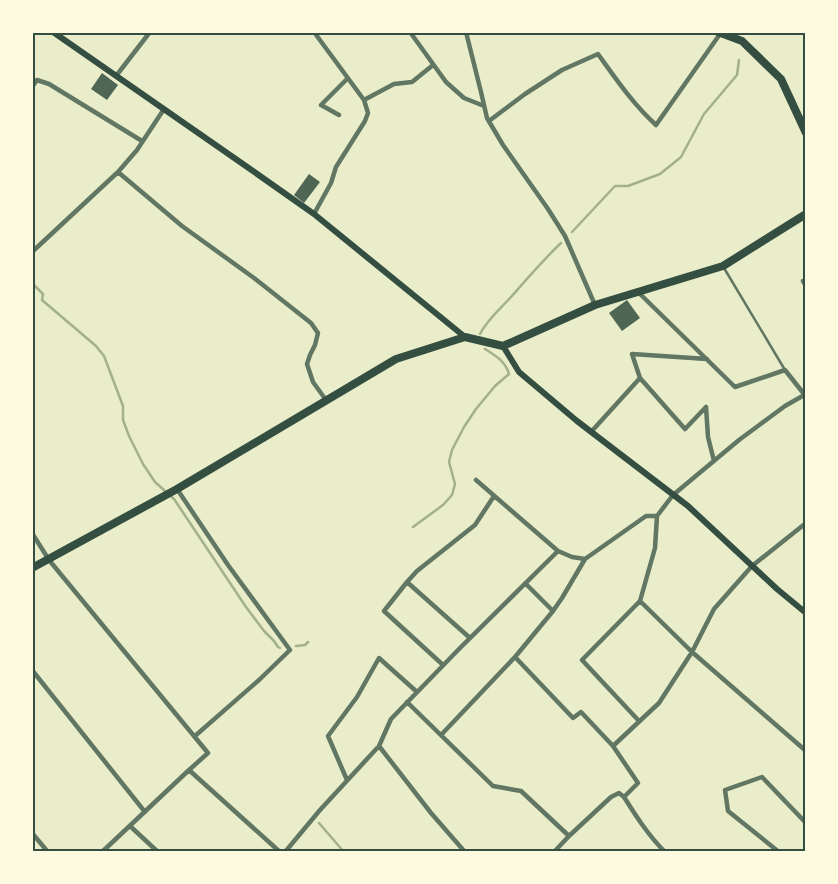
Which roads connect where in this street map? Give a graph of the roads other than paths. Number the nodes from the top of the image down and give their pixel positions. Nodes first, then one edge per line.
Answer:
1 (53, 32) edge
2 (150, 32) edge
3 (314, 32) edge
4 (410, 32) edge
5 (466, 32) edge
6 (719, 33) edge
7 (434, 65) junction
8 (116, 76) junction
9 (348, 79) junction
10 (32, 87) edge
11 (364, 100) junction
12 (484, 106) junction
13 (164, 109) junction
14 (340, 115) dead end
15 (488, 121) junction
16 (805, 131) edge
17 (142, 141) junction
18 (118, 172) junction
19 (314, 214) junction
20 (806, 214) edge
21 (32, 252) edge
22 (723, 266) junction
23 (638, 292) junction
24 (595, 305) junction
25 (465, 337) junction
26 (503, 346) junction
27 (707, 359) junction
28 (785, 370) junction
29 (640, 378) junction
30 (805, 394) edge
31 (326, 400) junction
32 (591, 432) junction
33 (714, 461) junction
34 (476, 480) dead end
35 (177, 489) junction
36 (673, 495) junction
37 (494, 496) junction
38 (657, 516) junction
39 (806, 523) edge
40 (32, 533) edge
41 (558, 551) junction
42 (49, 560) junction
43 (585, 560) junction
44 (752, 566) junction
45 (32, 568) edge
46 (407, 582) junction
47 (526, 584) junction
48 (640, 601) junction
49 (553, 610) junction
50 (806, 613) edge
51 (470, 638) junction
52 (692, 652) junction
53 (515, 657) junction
54 (443, 665) junction
55 (32, 670) edge
56 (416, 692) junction
57 (407, 702) junction
58 (639, 722) junction
59 (441, 735) junction
60 (195, 736) junction
61 (379, 746) junction
62 (613, 746) junction
63 (806, 751) edge
64 (189, 770) junction
65 (347, 780) junction
66 (624, 797) junction
67 (145, 812) junction
68 (806, 824) edge
69 (130, 826) junction
70 (32, 833) edge
71 (569, 836) junction
72 (48, 852) edge
73 (102, 852) edge
74 (158, 852) edge
75 (280, 852) edge
76 (285, 852) edge
77 (465, 852) edge
78 (554, 852) edge
79 (665, 852) edge
80 (779, 852) edge

1 - 8 main road
2 - 8 street
3 - 9 street
4 - 7 street
5 - 12 street
6 - 15 street
6 - 16 main road
7 - 11 street
7 - 12 street
8 - 13 main road
9 - 11 street
9 - 14 street
10 - 17 street
11 - 19 street
12 - 15 street
13 - 17 street
13 - 19 main road
15 - 24 street
17 - 18 street
18 - 21 street
18 - 31 street
19 - 25 main road
20 - 22 main road
22 - 23 main road
22 - 28 lane
23 - 24 main road
23 - 27 street
24 - 26 main road
25 - 26 main road
25 - 31 main road
26 - 32 main road
27 - 28 street
27 - 29 street
28 - 30 street
29 - 32 street
29 - 33 street
30 - 33 street
31 - 35 main road
32 - 36 main road
33 - 36 street
34 - 37 street
35 - 42 main road
35 - 60 street
36 - 38 street
36 - 44 main road
37 - 41 street
37 - 46 street
38 - 43 street
38 - 48 street
39 - 44 street
40 - 42 street
41 - 43 street
41 - 47 street
42 - 45 main road
42 - 60 street
43 - 49 street
44 - 50 main road
44 - 52 street
46 - 51 street
46 - 54 street
47 - 49 street
47 - 51 street
48 - 52 street
48 - 58 street
49 - 53 street
51 - 54 street
52 - 58 street
52 - 63 street
53 - 59 street
53 - 62 street
54 - 56 street
55 - 67 street
56 - 57 street
56 - 65 street
57 - 59 street
57 - 61 street
58 - 62 street
59 - 71 street
60 - 64 street
61 - 65 street
61 - 77 street
62 - 66 street
64 - 67 street
64 - 75 street
65 - 76 street
66 - 71 street
66 - 79 street
67 - 69 street
68 - 80 street
69 - 73 street
69 - 74 street
70 - 72 street
71 - 78 street

